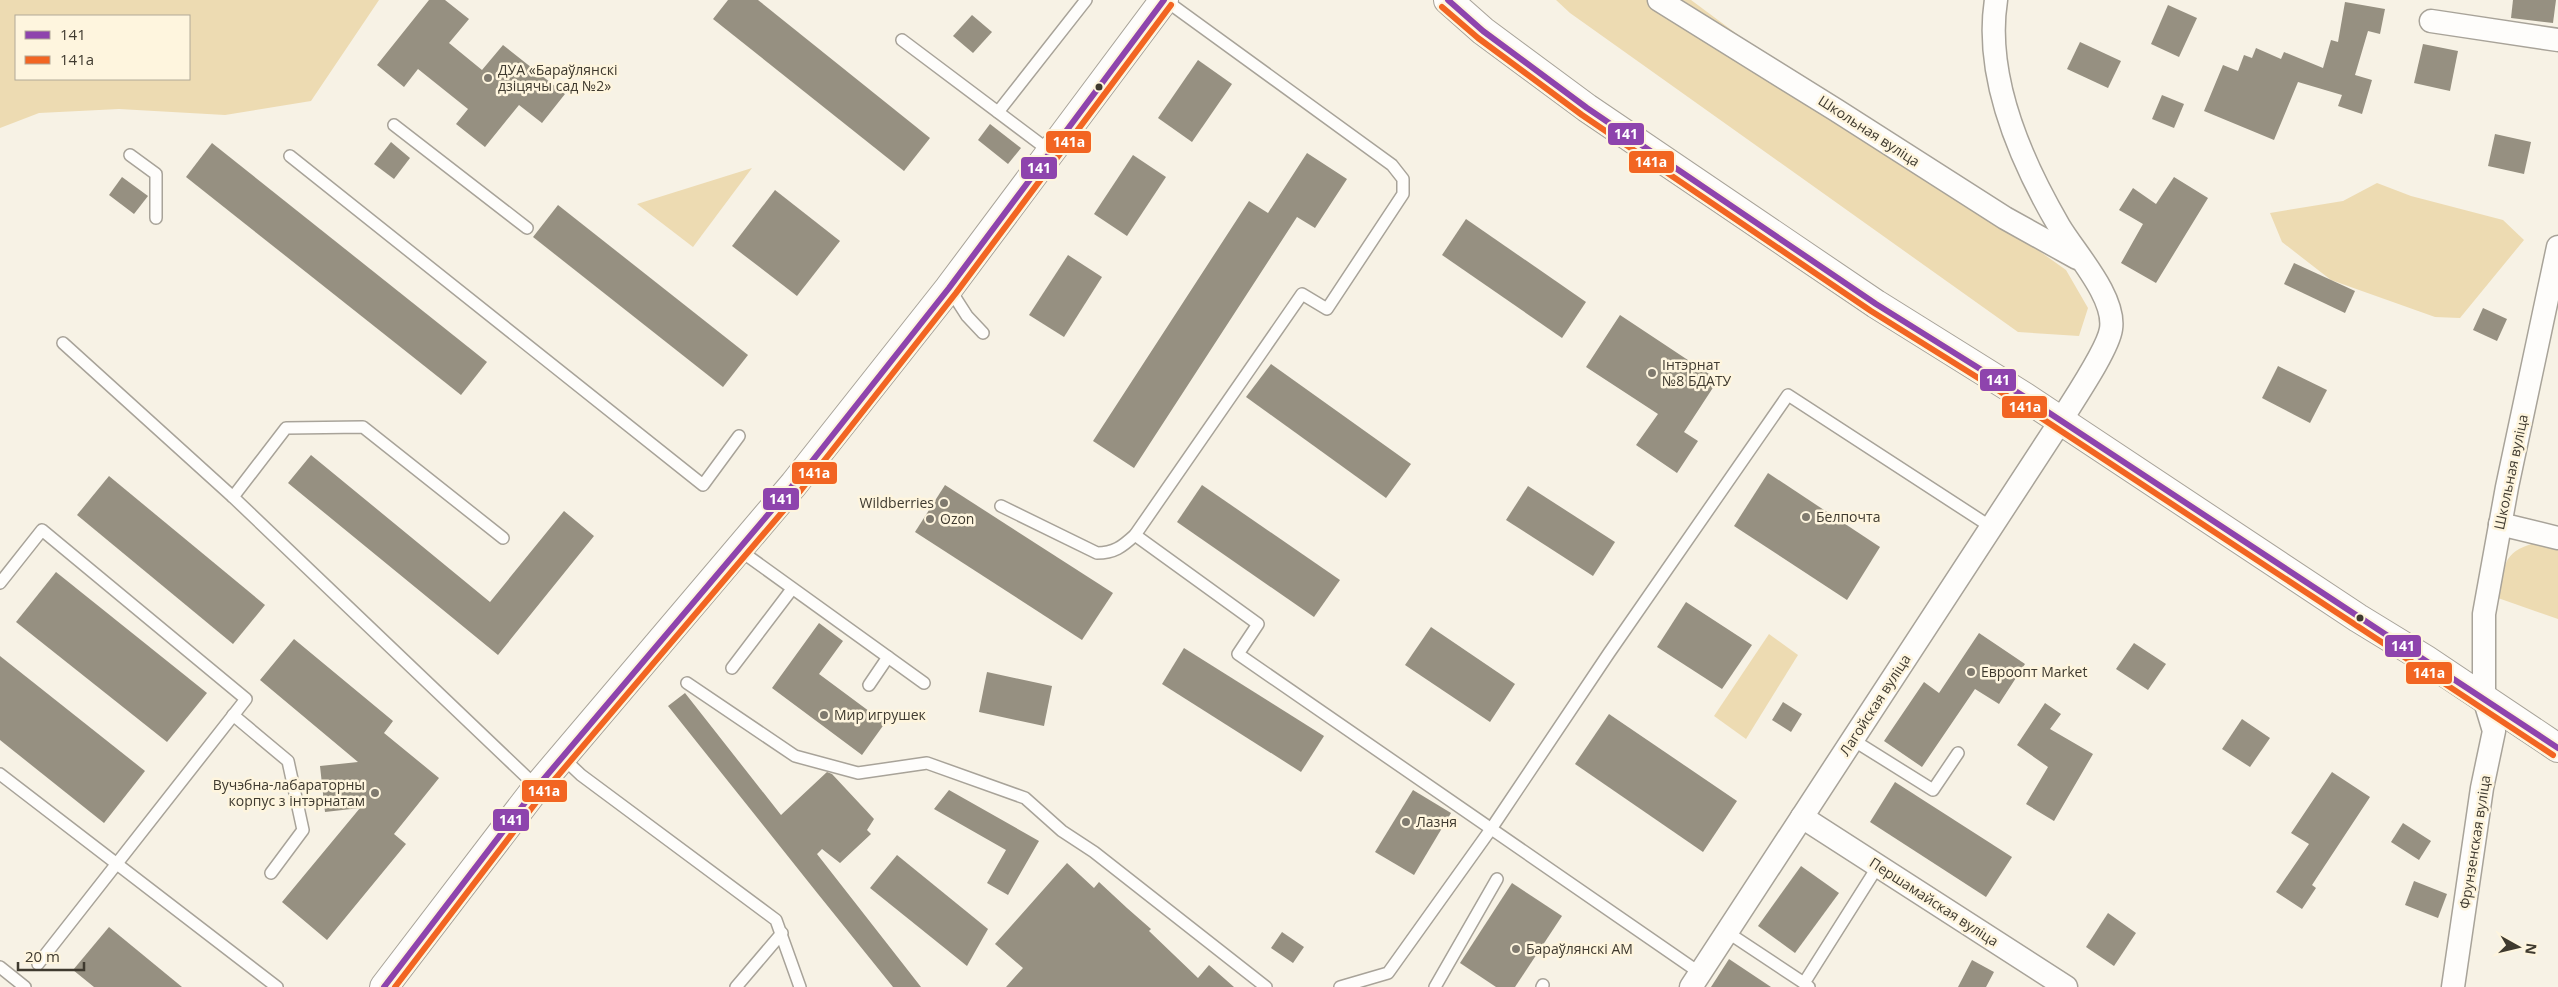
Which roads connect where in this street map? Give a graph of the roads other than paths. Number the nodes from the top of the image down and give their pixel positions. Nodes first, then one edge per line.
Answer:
1 (1086, 0) edge
2 (1165, 0) edge
3 (1448, 0) edge
4 (1658, 0) edge
5 (1996, 0) edge
6 (2431, 21) dead end
7 (902, 40) dead end
8 (2558, 40) edge
9 (998, 112) junction
10 (394, 125) dead end
11 (1051, 152) junction
12 (130, 155) dead end
13 (290, 156) dead end
14 (156, 218) dead end
15 (527, 228) dead end
16 (2558, 247) edge
17 (2082, 260) junction
18 (949, 288) junction
19 (982, 333) dead end
20 (64, 343) dead end
21 (2060, 422) junction
22 (739, 436) dead end
23 (233, 497) junction
24 (1001, 506) dead end
25 (2500, 524) junction
26 (1991, 527) junction
27 (1135, 536) junction
28 (503, 538) dead end
29 (2558, 538) edge
30 (738, 548) junction
31 (0, 583) edge
32 (792, 589) junction
33 (888, 657) junction
34 (732, 668) dead end
35 (687, 683) dead end
36 (924, 683) dead end
37 (869, 685) dead end
38 (2484, 698) junction
39 (233, 715) junction
40 (1853, 740) junction
41 (2558, 748) edge
42 (1958, 754) dead end
43 (562, 757) junction
44 (0, 774) edge
45 (537, 787) junction
46 (1802, 817) junction
47 (1491, 829) junction
48 (117, 862) junction
49 (1878, 866) junction
50 (271, 873) dead end
51 (1497, 879) dead end
52 (1727, 932) junction
53 (782, 933) junction
54 (38, 964) dead end
55 (0, 967) edge
56 (1695, 980) edge
57 (1353, 985) edge
58 (1807, 985) edge
59 (25, 987) edge
60 (277, 987) edge
61 (384, 987) edge
62 (736, 987) edge
63 (800, 987) edge
64 (1266, 987) edge
65 (1340, 987) edge
66 (1435, 987) edge
67 (2066, 987) edge
68 (2453, 987) edge

1 - 9 lane
2 - 11 main road
2 - 27 lane
3 - 21 main road
4 - 17 street, Школьная вуліца
5 - 17 street
6 - 8 street
7 - 9 lane
9 - 11 lane
10 - 15 lane
11 - 18 main road
12 - 14 lane
13 - 22 lane
16 - 25 street, Школьная вуліца
17 - 21 street
18 - 19 lane
18 - 30 main road
20 - 23 lane
21 - 26 street, Лагойская вуліца
21 - 38 main road
23 - 28 lane
23 - 45 lane
24 - 27 lane
25 - 29 street
25 - 38 street, Школьная вуліца
26 - 40 street, Лагойская вуліца
26 - 47 lane
27 - 47 lane
30 - 32 lane
30 - 43 main road
31 - 39 lane
32 - 33 lane
32 - 34 lane
33 - 36 lane
33 - 37 lane
35 - 64 lane
38 - 41 main road
38 - 68 street, Фрунзенская вуліца
39 - 48 lane
39 - 50 lane
40 - 42 lane
40 - 46 street, Лагойская вуліца
43 - 45 main road
43 - 53 lane
44 - 48 lane
45 - 61 main road
46 - 49 street, Першамайская вуліца
46 - 52 street, Лагойская вуліца
47 - 56 lane
47 - 57 lane
48 - 54 lane
48 - 60 lane
49 - 58 lane
49 - 67 street, Першамайская вуліца
51 - 66 lane
52 - 56 street, Лагойская вуліца
52 - 58 lane
53 - 62 lane
53 - 63 lane
55 - 59 lane
57 - 65 lane

